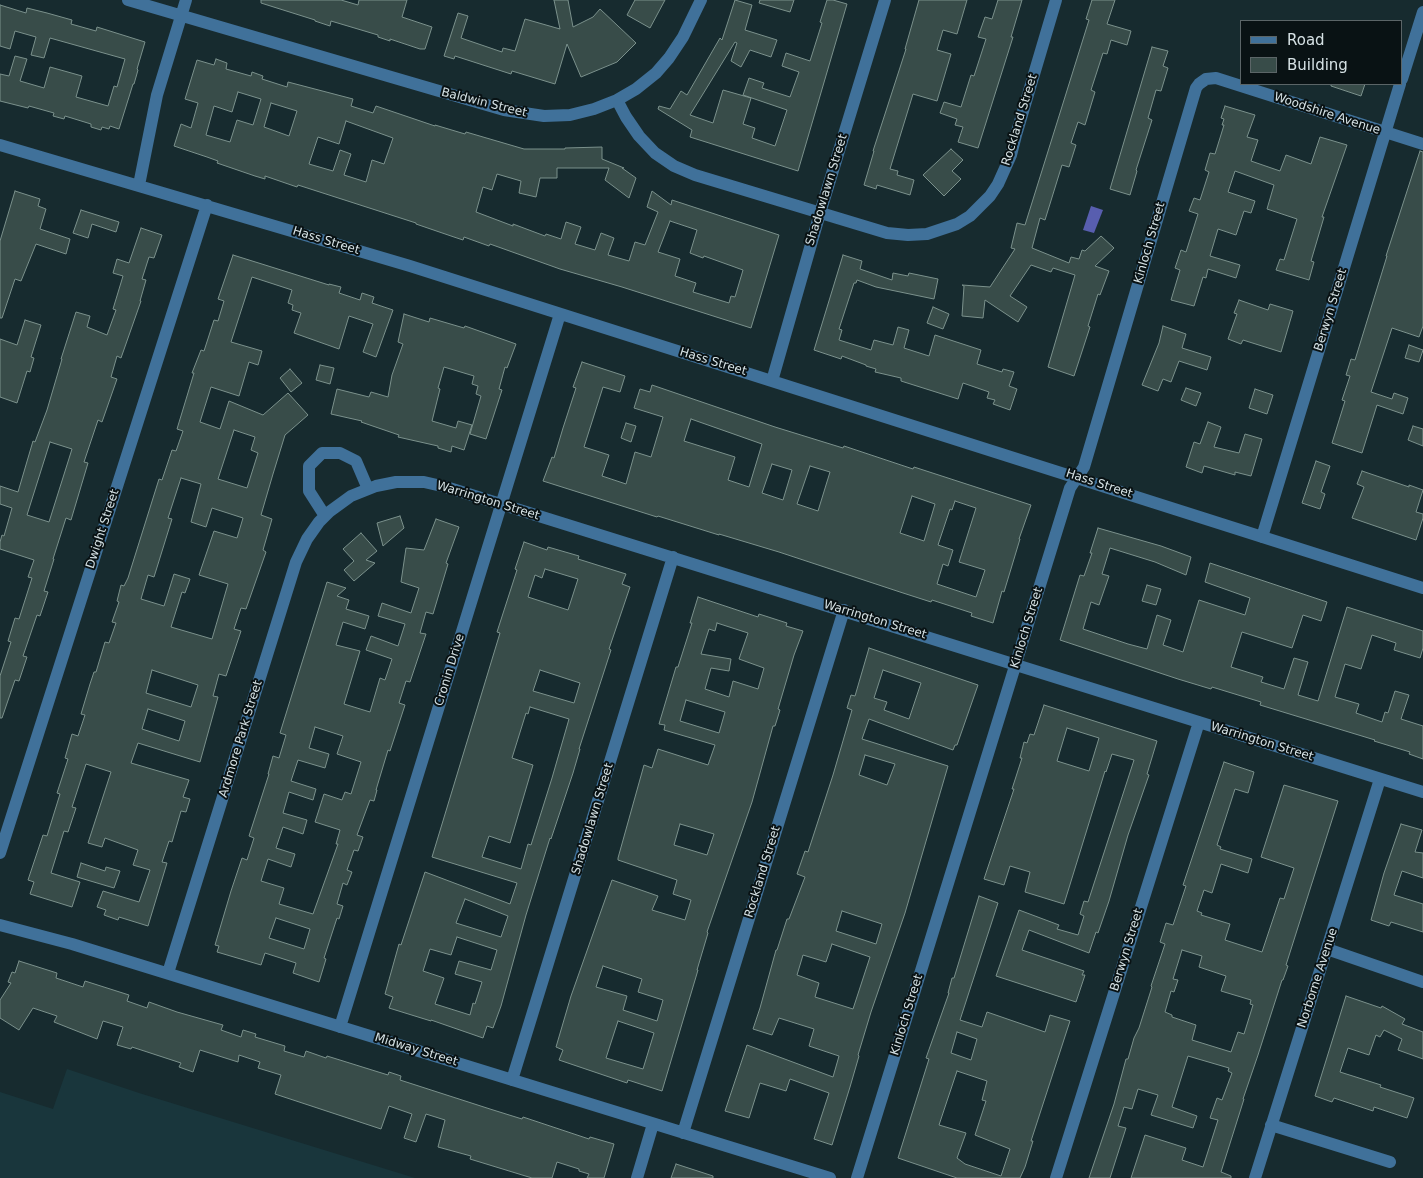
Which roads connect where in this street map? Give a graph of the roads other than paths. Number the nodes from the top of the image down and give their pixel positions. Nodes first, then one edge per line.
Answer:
1 (128, 0) edge
2 (186, 0) edge
3 (701, 0) edge
4 (885, 0) edge
5 (1056, 0) edge
6 (1423, 12) edge
7 (181, 15) junction
8 (1403, 76) edge
9 (1202, 82) joint
10 (1400, 85) edge
11 (617, 100) junction
12 (1385, 132) junction
13 (1423, 144) edge
14 (0, 145) edge
15 (139, 185) junction
16 (207, 205) junction
17 (820, 213) junction
18 (560, 314) junction
19 (772, 381) junction
20 (1077, 478) junction
21 (368, 489) junction
22 (501, 504) junction
23 (327, 514) junction
24 (1262, 537) junction
25 (673, 557) junction
26 (1423, 588) edge
27 (844, 610) junction
28 (1015, 664) junction
29 (1199, 722) junction
30 (1380, 779) junction
31 (1423, 792) edge
32 (0, 852) edge
33 (0, 925) edge
34 (1327, 949) junction
35 (168, 973) junction
36 (1423, 982) edge
37 (340, 1027) junction
38 (512, 1080) junction
39 (652, 1124) junction
40 (1271, 1125) junction
41 (683, 1133) junction
42 (1390, 1162) dead end
43 (637, 1178) edge
44 (830, 1178) edge
45 (856, 1178) edge
46 (1056, 1178) edge
47 (1255, 1178) edge

1 - 7 street, Baldwin Street
2 - 7 street
3 - 11 street
4 - 17 street, Shadowlawn Street
5 - 17 street, Rockland Street
6 - 8 street
7 - 11 street, Baldwin Street
7 - 15 street
9 - 12 street, Woodshire Avenue
9 - 20 street, Kinloch Street
10 - 12 street, Berwyn Street
11 - 17 street
12 - 13 street, Woodshire Avenue
12 - 24 street, Berwyn Street
14 - 15 street, Hass Street
15 - 16 street, Hass Street
16 - 18 street, Hass Street
16 - 32 street, Dwight Street
17 - 19 street, Shadowlawn Street
18 - 19 street, Hass Street
18 - 22 street, Cronin Drive
19 - 20 street, Hass Street
20 - 24 street, Hass Street
20 - 28 street, Kinloch Street
21 - 22 street, Warrington Street
21 - 23 street, Warrington Street
21 - 23 street
22 - 25 street, Warrington Street
22 - 37 street, Cronin Drive
23 - 35 street, Ardmore Park Street
24 - 26 street, Hass Street
25 - 27 street, Warrington Street
25 - 38 street, Shadowlawn Street
27 - 28 street, Warrington Street
27 - 41 street, Rockland Street
28 - 29 street, Warrington Street
28 - 45 street, Kinloch Street
29 - 30 street, Warrington Street
29 - 46 street, Berwyn Street
30 - 31 street, Warrington Street
30 - 34 street, Norborne Avenue
33 - 35 street, Midway Street
34 - 36 street
34 - 40 street, Norborne Avenue
35 - 37 street, Midway Street
37 - 38 street, Midway Street
38 - 39 street, Midway Street
39 - 41 street, Midway Street
39 - 43 street
40 - 42 street
40 - 47 street, Norborne Avenue
41 - 44 street, Midway Street

